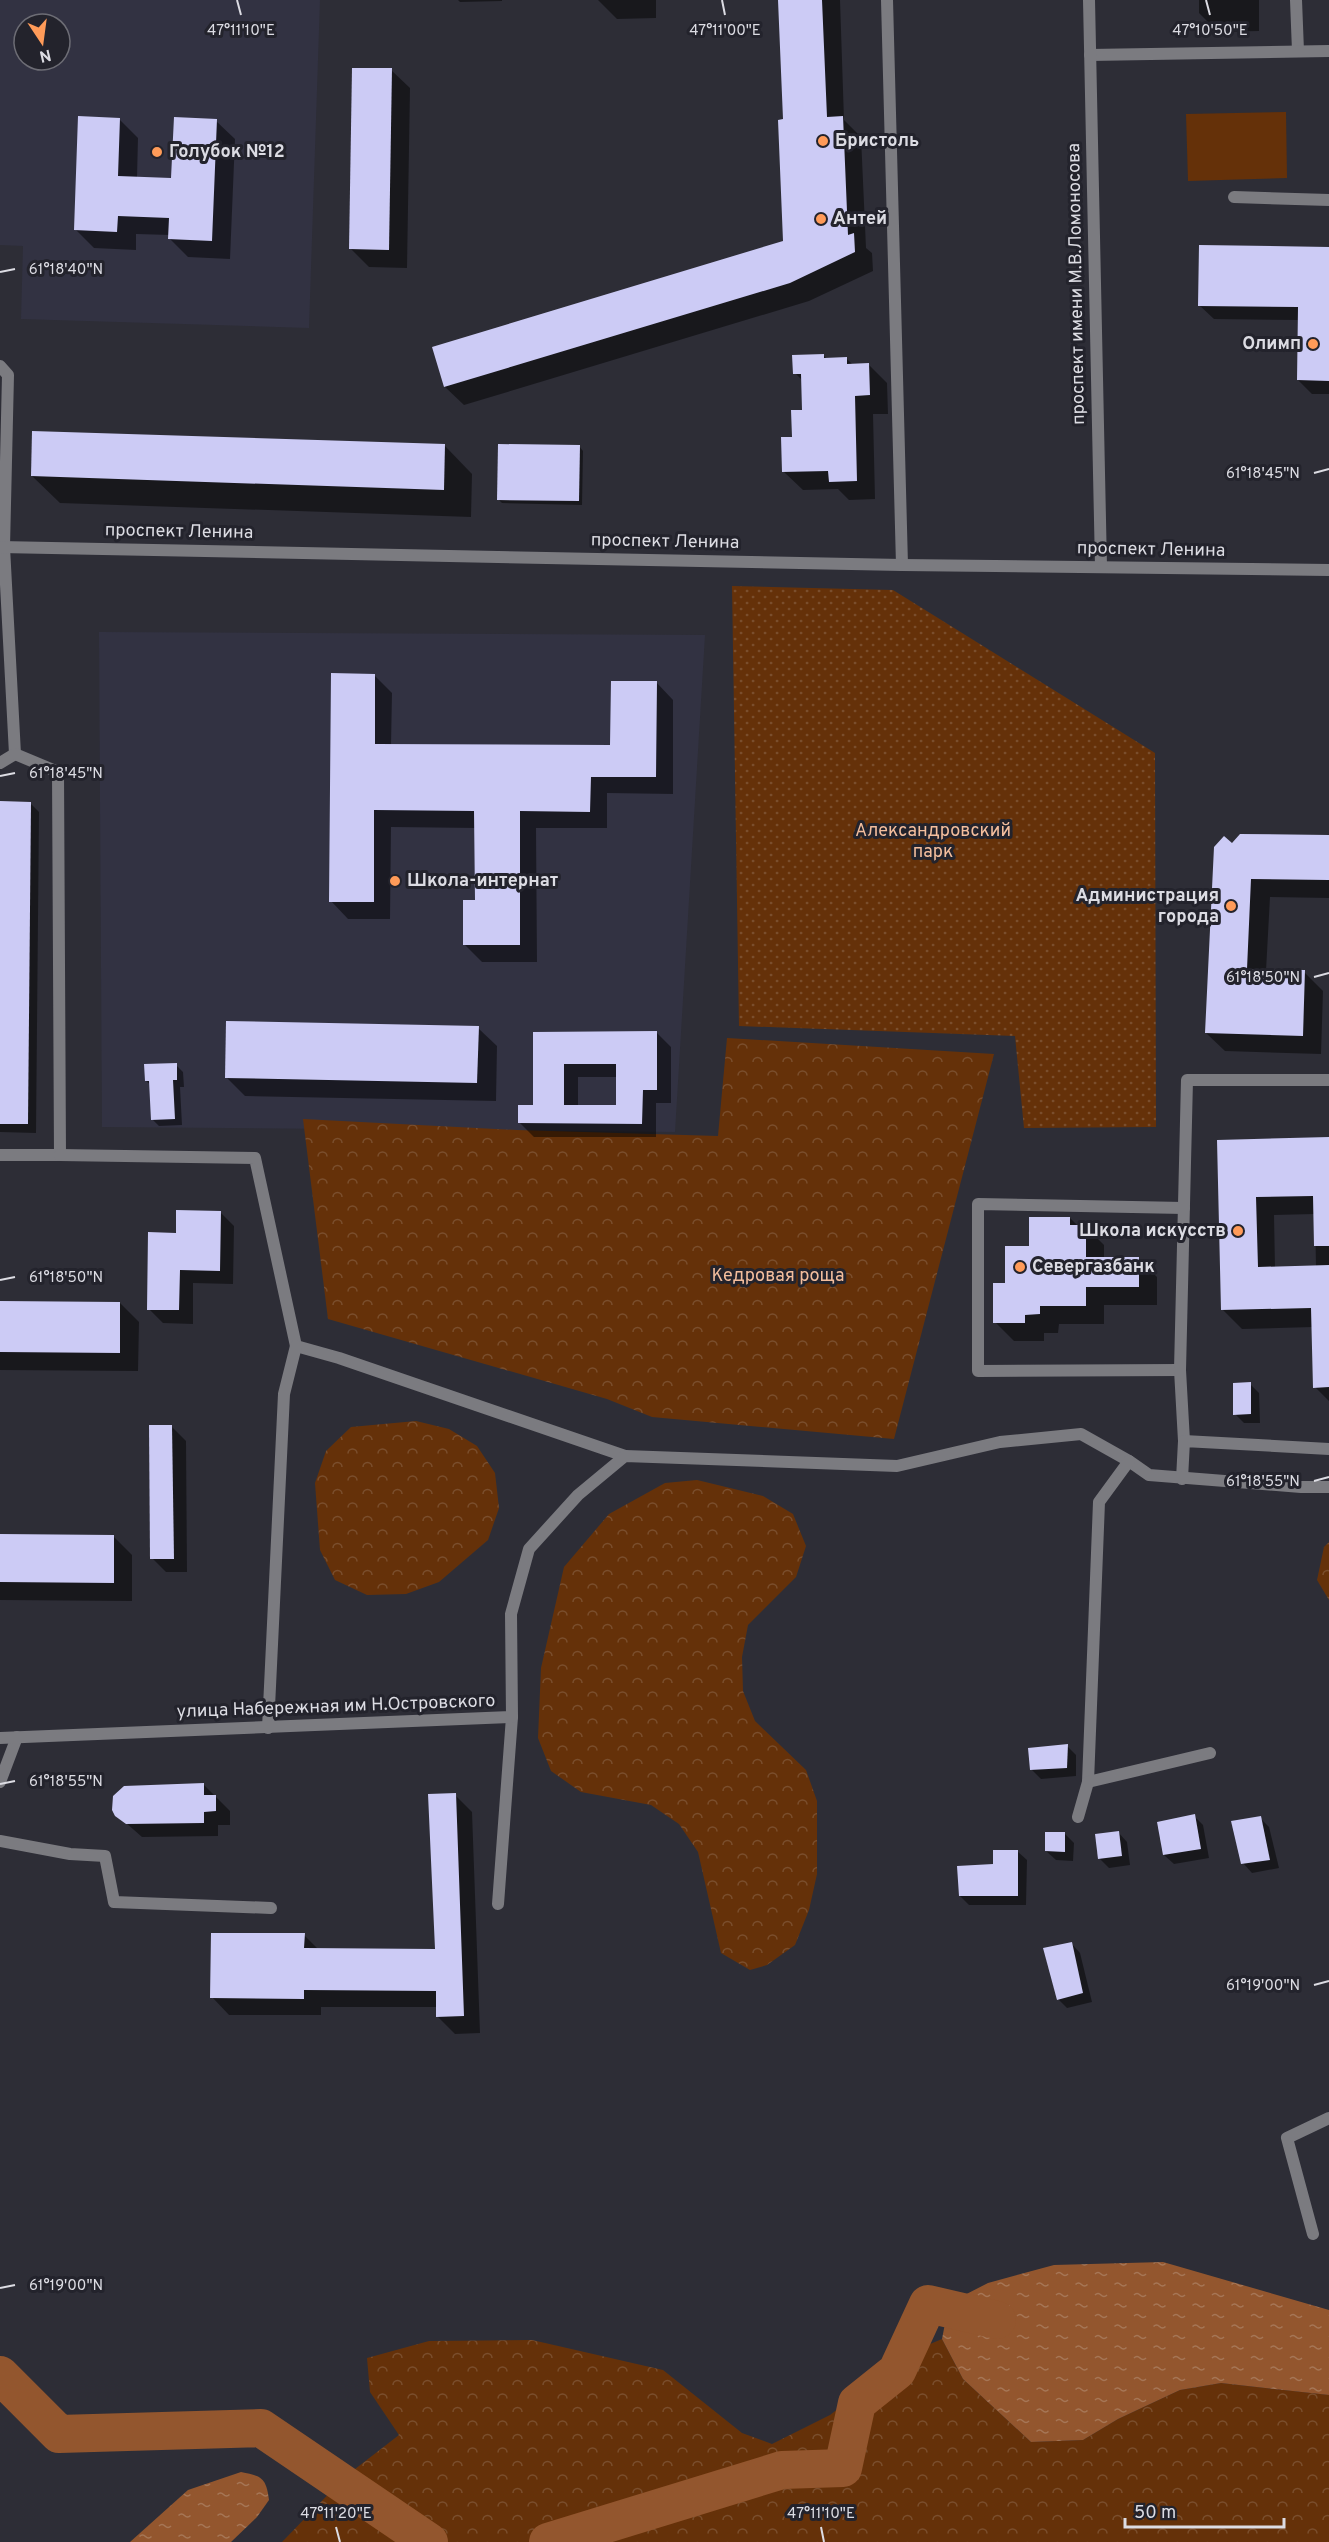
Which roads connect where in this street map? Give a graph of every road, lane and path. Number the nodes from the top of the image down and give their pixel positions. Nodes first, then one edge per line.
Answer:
1 (887, 0) edge
2 (1089, 0) edge
3 (1296, 0) edge
4 (1298, 51) junction
5 (1329, 51) edge
6 (1090, 55) junction
7 (1234, 197) dead end
8 (1329, 200) edge
9 (0, 366) edge
10 (2, 547) edge
11 (902, 565) junction
12 (1101, 567) junction
13 (1329, 570) edge
14 (15, 754) junction
15 (0, 763) edge
16 (1329, 1080) edge
17 (0, 1155) edge
18 (60, 1155) junction
19 (1184, 1208) junction
20 (296, 1346) junction
21 (1180, 1370) junction
22 (1184, 1441) junction
23 (1329, 1449) edge
24 (625, 1456) junction
25 (1129, 1461) junction
26 (1182, 1479) junction
27 (1329, 1487) edge
28 (512, 1718) junction
29 (268, 1728) junction
30 (17, 1737) junction
31 (0, 1738) edge
32 (1210, 1753) dead end
33 (0, 1782) edge
34 (1088, 1782) junction
35 (1078, 1817) dead end
36 (0, 1841) edge
37 (498, 1904) dead end
38 (271, 1908) dead end
39 (1329, 2118) edge
40 (1313, 2234) dead end

1 - 11 street
2 - 6 street, проспект имени М.В.Ломоносова
3 - 4 street
4 - 5 street
4 - 6 street
6 - 12 street, проспект имени М.В.Ломоносова
7 - 8 street
9 - 10 street
10 - 11 street, проспект Ленина
10 - 14 street
11 - 12 street, проспект Ленина
12 - 13 street, проспект Ленина
14 - 15 street
14 - 18 street
16 - 19 street
17 - 18 street
18 - 20 street
19 - 21 street
19 - 21 street
20 - 24 street
20 - 29 street
21 - 22 street
22 - 23 street
22 - 26 street
24 - 25 street
24 - 28 street, улица Набережная им Н.Островского
25 - 26 street
25 - 34 street
26 - 27 street
28 - 29 street, улица Набережная им Н.Островского
28 - 37 street
29 - 30 street, улица Набережная им Н.Островского
30 - 31 street, улица Набережная им Н.Островского
30 - 33 street
32 - 34 street
34 - 35 street
36 - 38 street
39 - 40 street

